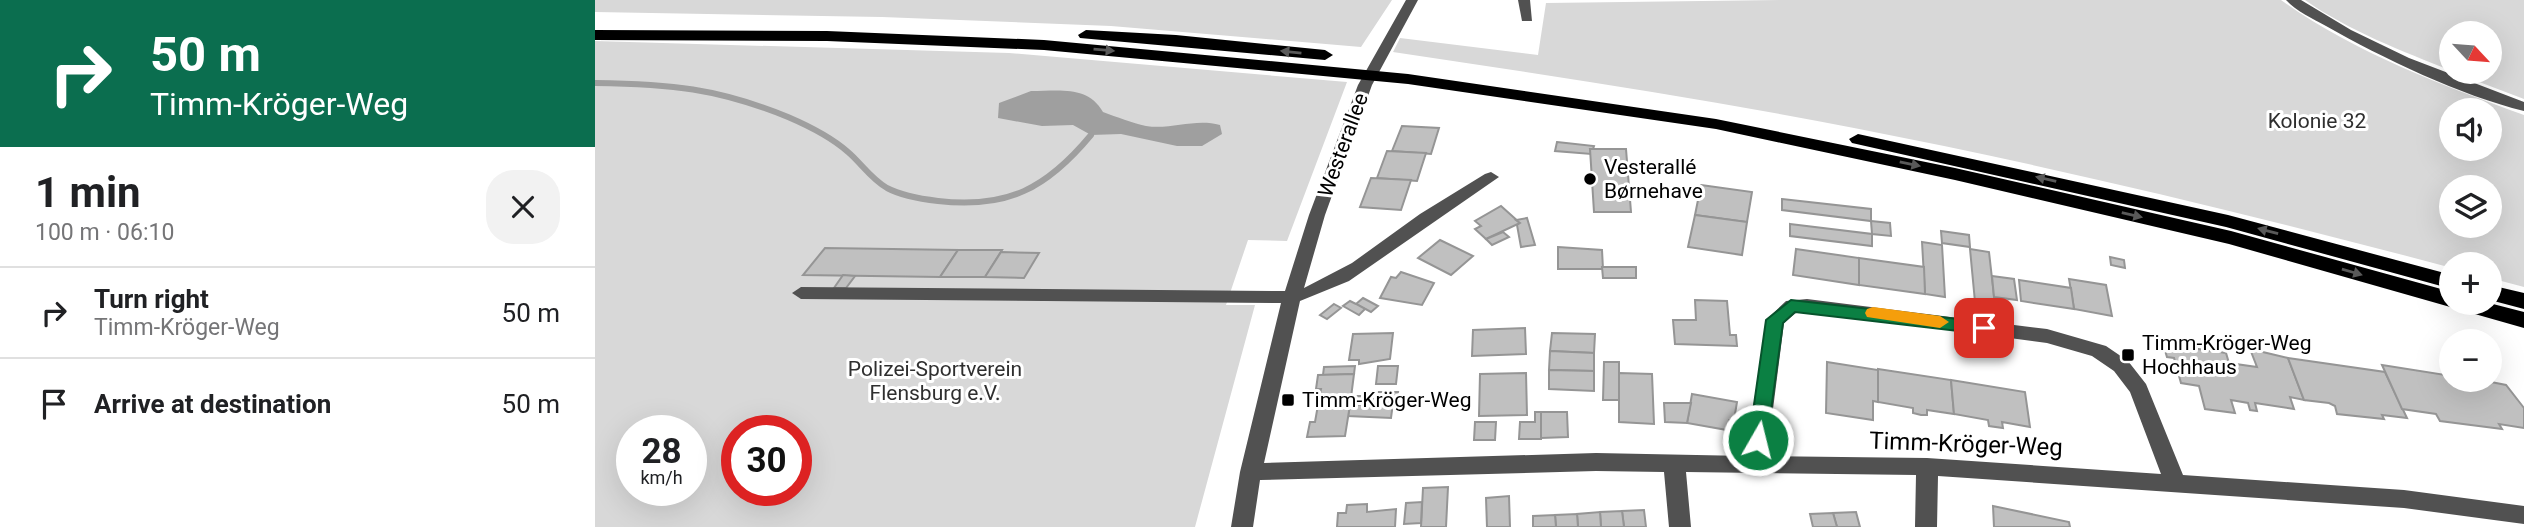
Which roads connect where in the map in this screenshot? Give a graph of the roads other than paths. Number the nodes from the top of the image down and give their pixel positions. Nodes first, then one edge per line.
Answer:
1 (1412, 0) edge
2 (1524, 0) edge
3 (2292, 0) edge
4 (1527, 18) dead end
5 (595, 22) edge
6 (595, 35) edge
7 (1355, 65) junction
8 (1411, 73) junction
9 (2524, 107) edge
10 (1491, 177) dead end
11 (2439, 278) edge
12 (801, 293) dead end
13 (2502, 295) edge
14 (2439, 296) edge
15 (1292, 297) junction
16 (2524, 301) edge
17 (2502, 314) edge
18 (2524, 320) edge
19 (1674, 463) junction
20 (1755, 464) junction
21 (1927, 467) junction
22 (1251, 472) junction
23 (2175, 482) junction
24 (2524, 514) edge
25 (1242, 527) edge
26 (1680, 527) edge
27 (1926, 527) edge

1 - 15 street, Westerallee
2 - 4 street
3 - 9 street
7 -> 5 highway
6 -> 7 highway
7 - 8 highway
11 -> 8 highway
8 -> 14 highway
10 - 15 street
12 - 15 street
13 - 16 highway
15 - 22 street, Westerallee
17 - 18 highway
19 - 20 street, Timm-Kröger-Weg
19 - 22 street, Timm-Kröger-Weg
19 - 26 street
20 - 21 street, Timm-Kröger-Weg
20 - 23 street
21 - 23 street, Timm-Kröger-Weg
21 - 27 street
22 - 25 street, Westerallee
23 - 24 street, Timm-Kröger-Weg

